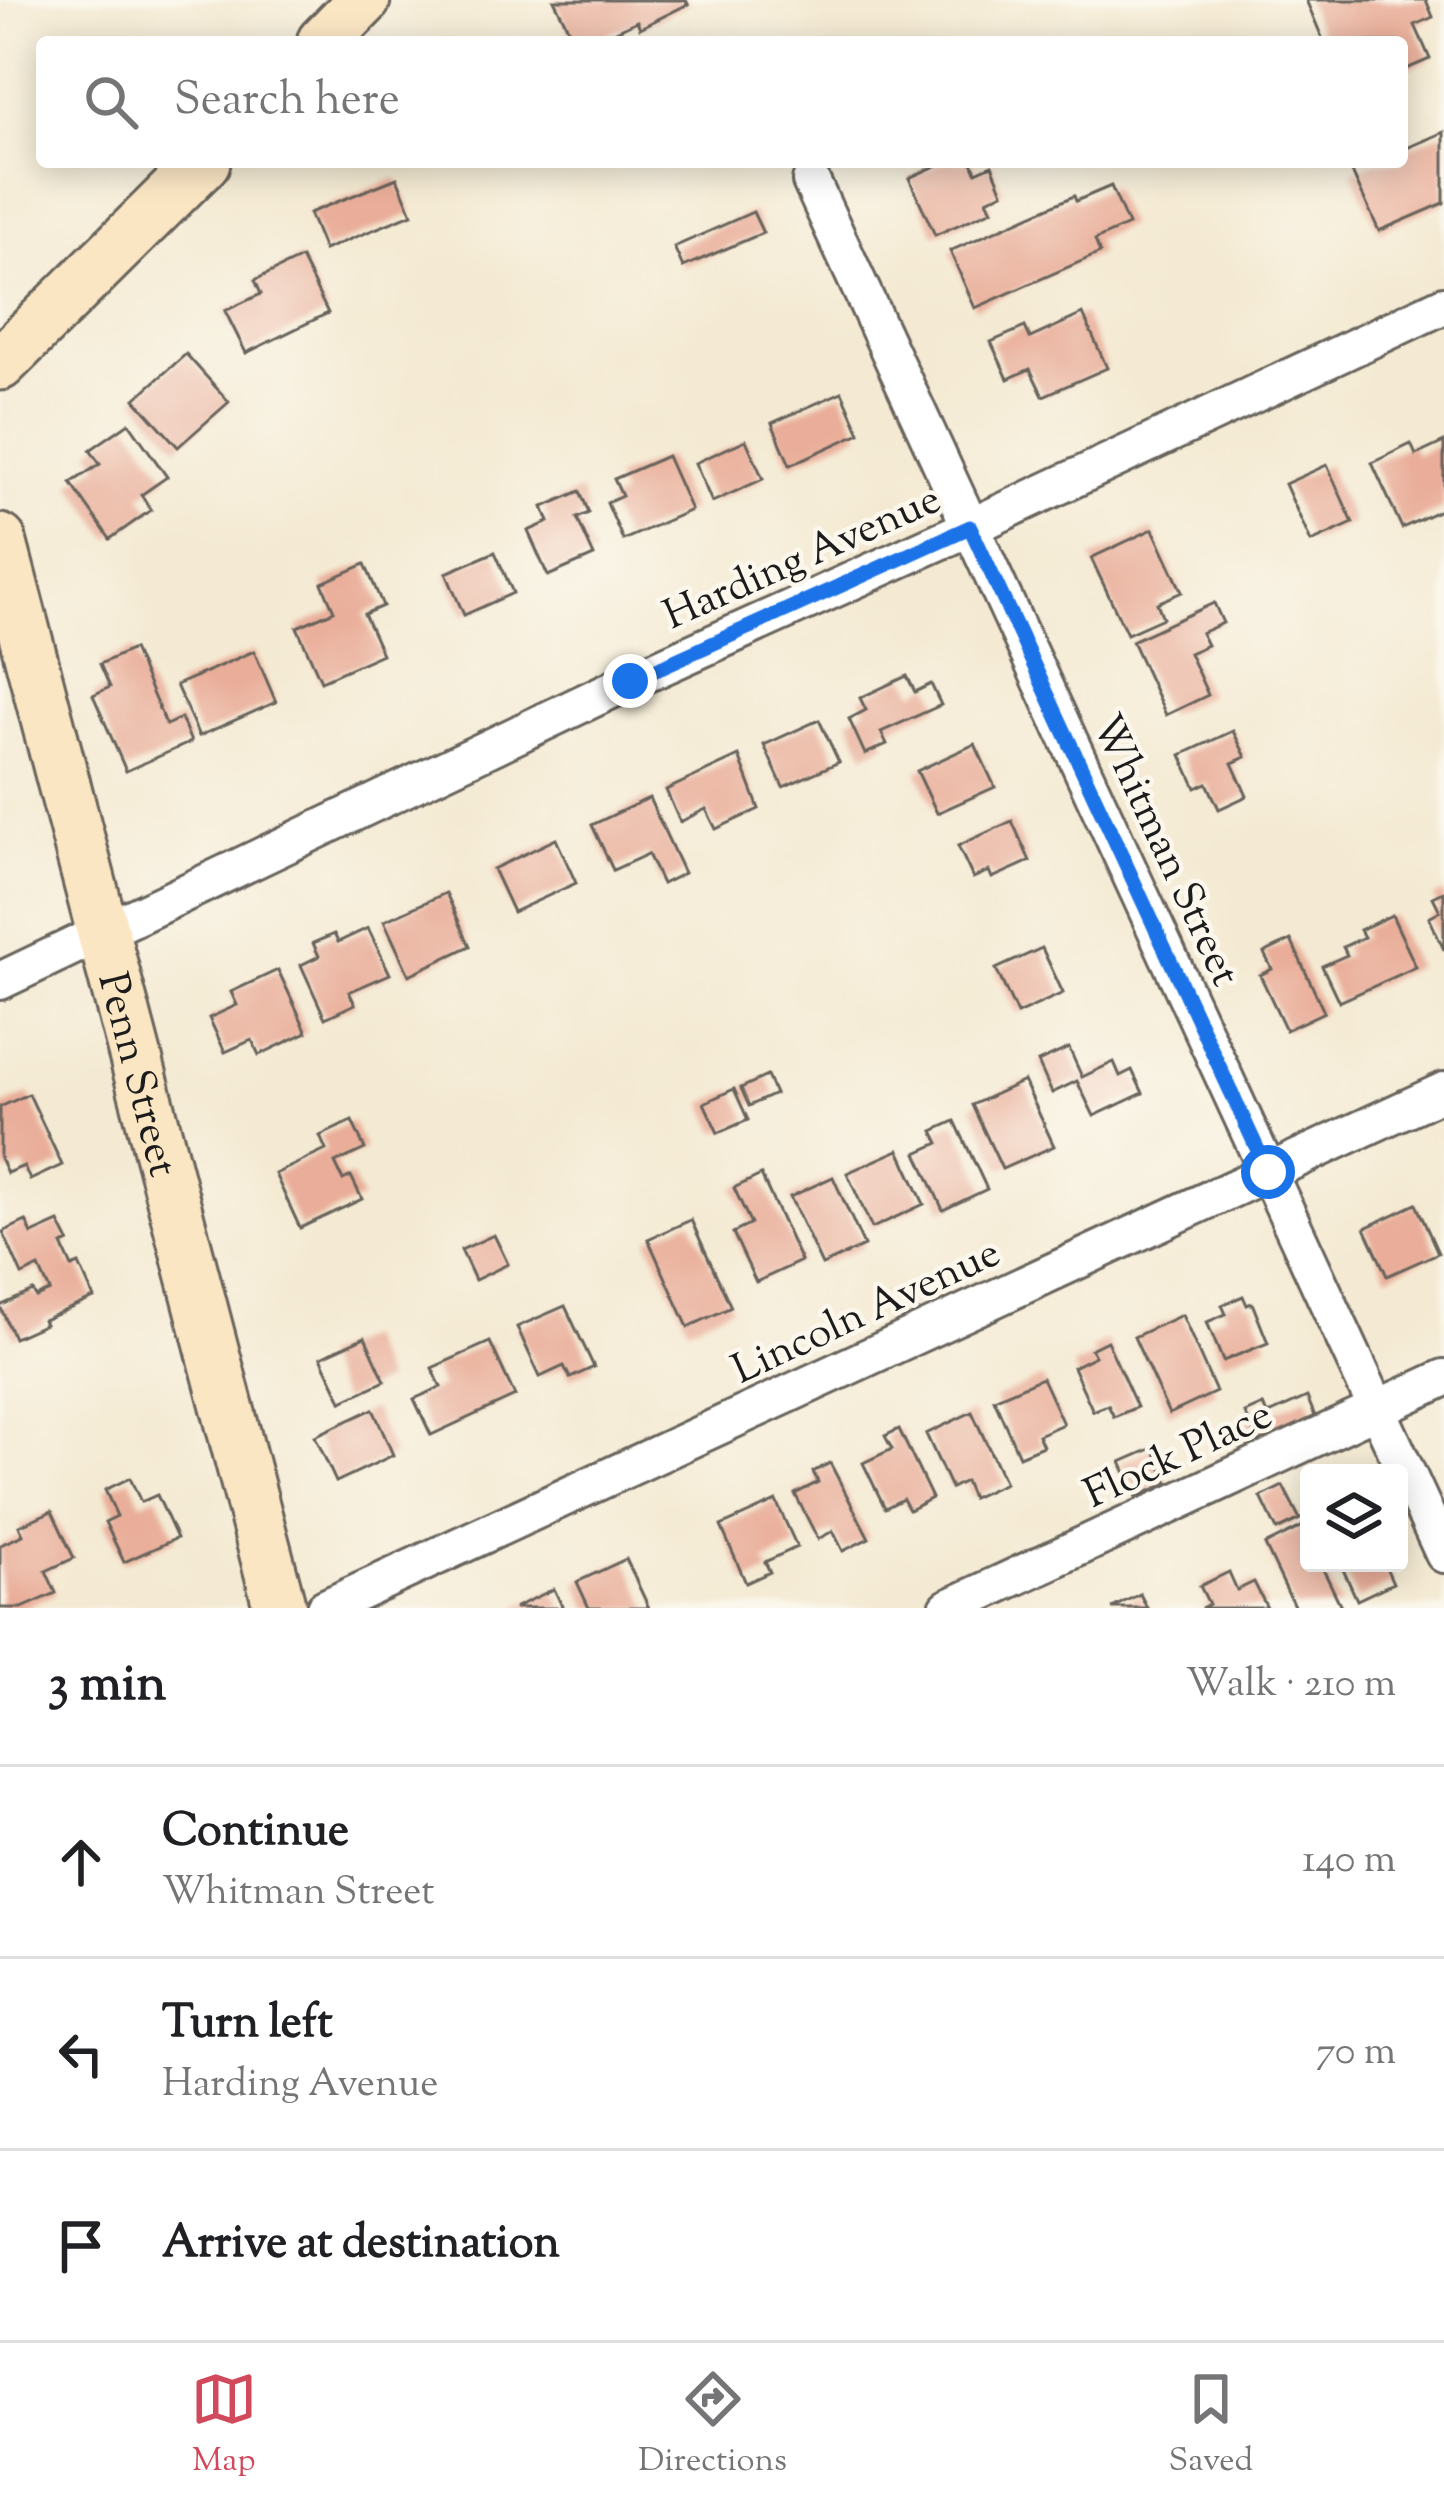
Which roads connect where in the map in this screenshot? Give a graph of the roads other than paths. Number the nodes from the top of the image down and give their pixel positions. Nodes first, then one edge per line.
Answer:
1 (364, 0) edge
2 (329, 36) edge
3 (198, 168) edge
4 (811, 181) dead end
5 (1444, 305) edge
6 (0, 364) edge
7 (970, 527) junction
8 (0, 540) edge
9 (100, 934) junction
10 (0, 981) edge
11 (1444, 1091) edge
12 (1268, 1172) junction
13 (1444, 1378) edge
14 (1377, 1408) junction
15 (1444, 1554) edge
16 (280, 1608) edge
17 (325, 1608) edge
18 (948, 1608) edge

1 - 2 street
3 - 6 street
4 - 7 street, Whitman Street
5 - 7 street, Harding Avenue
7 - 9 street, Harding Avenue
7 - 12 street, Whitman Street
8 - 9 street, Penn Street
9 - 10 street, Harding Avenue
9 - 16 street, Penn Street
11 - 12 street, Lincoln Avenue
12 - 14 street, Whitman Street
12 - 17 street, Lincoln Avenue
13 - 14 street, Flock Place
14 - 15 street, Whitman Street
14 - 18 street, Flock Place

